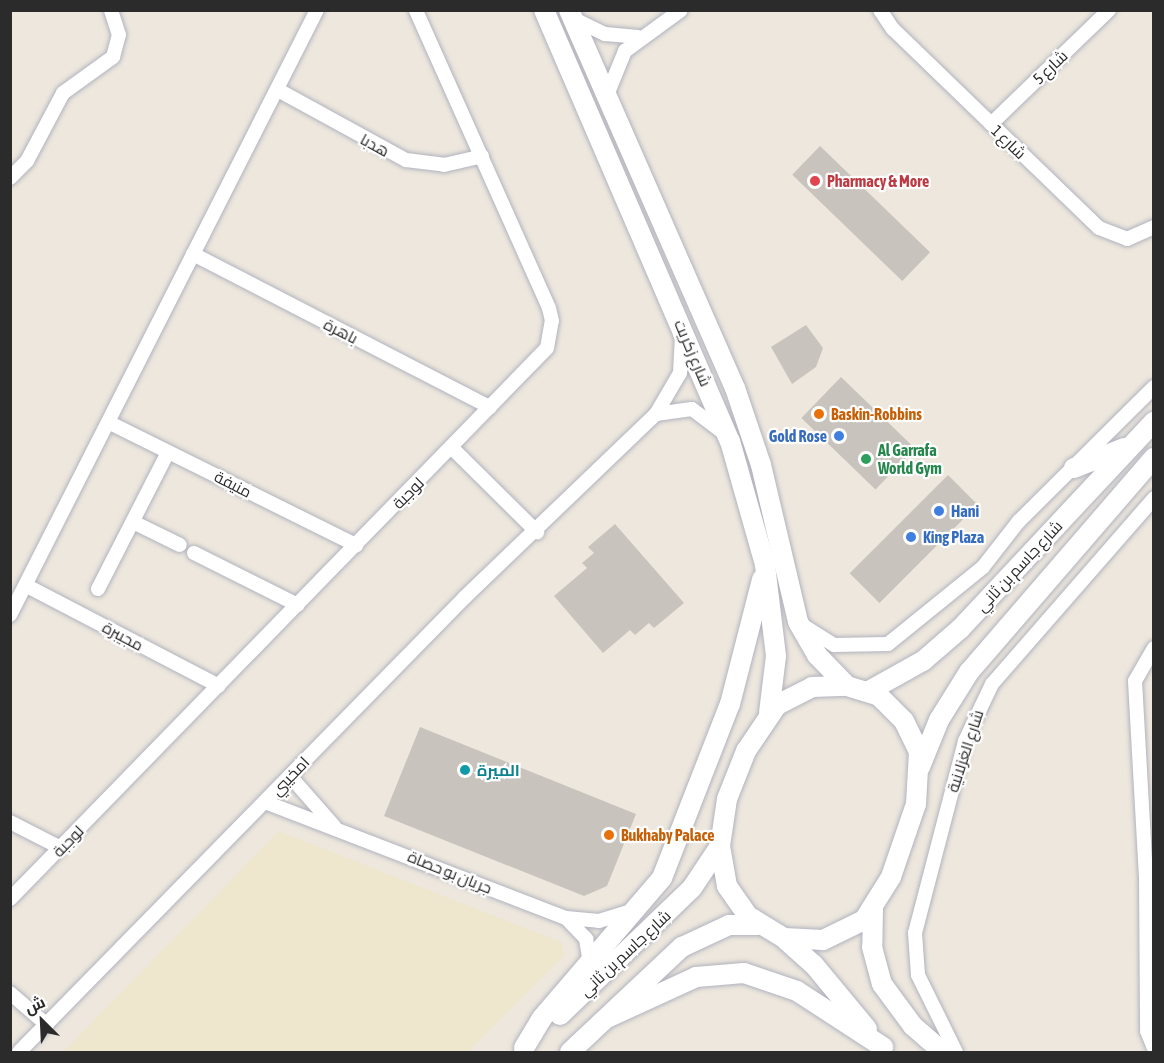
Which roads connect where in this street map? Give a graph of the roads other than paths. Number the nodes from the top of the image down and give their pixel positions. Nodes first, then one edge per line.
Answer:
1 (111, 10) edge
2 (316, 10) edge
3 (416, 10) edge
4 (544, 10) edge
5 (681, 10) edge
6 (880, 10) edge
7 (1109, 10) edge
8 (571, 14) edge
9 (638, 37) junction
10 (278, 90) junction
11 (607, 95) junction
12 (991, 124) junction
13 (482, 156) junction
14 (10, 178) edge
15 (1154, 227) edge
16 (193, 254) junction
17 (681, 322) junction
18 (1154, 387) edge
19 (490, 407) junction
20 (656, 414) junction
21 (1154, 422) edge
22 (110, 423) junction
23 (730, 441) junction
24 (1132, 445) junction
25 (452, 448) junction
26 (168, 452) junction
27 (1151, 462) edge
28 (1074, 468) junction
29 (1154, 498) edge
30 (133, 522) junction
31 (537, 532) junction
32 (180, 545) dead end
33 (356, 546) junction
34 (194, 553) dead end
35 (765, 565) junction
36 (27, 586) junction
37 (98, 589) dead end
38 (298, 604) junction
39 (10, 615) edge
40 (798, 622) junction
41 (1154, 648) edge
42 (219, 686) junction
43 (848, 686) junction
44 (869, 691) junction
45 (769, 713) junction
46 (920, 767) junction
47 (290, 776) junction
48 (265, 802) junction
49 (10, 822) edge
50 (334, 826) junction
51 (720, 846) junction
52 (61, 848) junction
53 (1150, 872) edge
54 (10, 899) edge
55 (648, 899) junction
56 (873, 908) junction
57 (566, 918) junction
58 (758, 925) junction
59 (784, 938) junction
60 (590, 963) junction
61 (10, 993) edge
62 (607, 1018) junction
63 (47, 1025) junction
64 (1154, 1048) edge
65 (522, 1050) edge
66 (885, 1050) edge
67 (20, 1053) edge
68 (570, 1053) edge
69 (943, 1053) edge
70 (956, 1053) edge

1 - 14 street
2 - 10 street
3 - 13 street, لوجبة
4 - 17 main road, شارع زكريت
5 - 9 street
6 - 12 street, شارع 1
7 - 12 street, شارع 5
8 - 9 street
8 - 11 main road, شارع زكريت
9 - 11 street
10 - 13 street, هدبا
10 - 16 street
11 - 40 main road, شارع زكريت
12 - 15 street, شارع 1
13 - 19 street, لوجبة
16 - 19 street, باهرة
16 - 22 street
17 - 20 street, امخيبي
17 - 23 main road, شارع زكريت
18 - 28 street
19 - 25 street, لوجبة
20 - 23 street
20 - 31 street, امخيبي
21 - 24 main road, شارع جاسم بن ثاني
22 - 26 street, منيفة
22 - 36 street
23 - 35 main road, شارع زكريت
24 - 28 main road
24 - 44 main road, شارع جاسم بن ثاني
25 - 31 street
25 - 33 street, لوجبة
26 - 30 street
26 - 33 street, منيفة
27 - 46 main road, شارع جاسم بن ثاني
28 - 40 street
29 - 70 street, شارع الغزلانية
30 - 32 street
30 - 37 street
31 - 47 street, امخيبي
33 - 38 street, لوجبة
34 - 38 street
35 - 45 main road, شارع زكريت
35 - 55 main road
36 - 39 street
36 - 42 street, مجيبرة
38 - 42 street, لوجبة
40 - 43 main road, شارع زكريت
41 - 53 street
42 - 52 street, لوجبة
43 - 44 main road
43 - 45 main road
44 - 46 main road
45 - 51 main road
46 - 56 main road, شارع جاسم بن ثاني
47 - 48 street, امخيبي
47 - 50 street, جريان بو حصاة
48 - 50 street, جريان بو حصاة
48 - 63 street, امخيبي
49 - 52 street
50 - 57 street, جريان بو حصاة
51 - 58 main road
51 - 65 main road, شارع جاسم بن ثاني
52 - 54 street, لوجبة
53 - 64 street
55 - 57 street, جريان بو حصاة
55 - 60 main road
56 - 59 main road
56 - 69 main road
57 - 60 street, جريان بو حصاة
58 - 59 main road
58 - 62 main road, شارع جاسم بن ثاني
59 - 66 main road
60 - 65 main road
61 - 63 street
62 - 66 main road
62 - 68 main road, شارع جاسم بن ثاني
63 - 67 street, امخيبي

